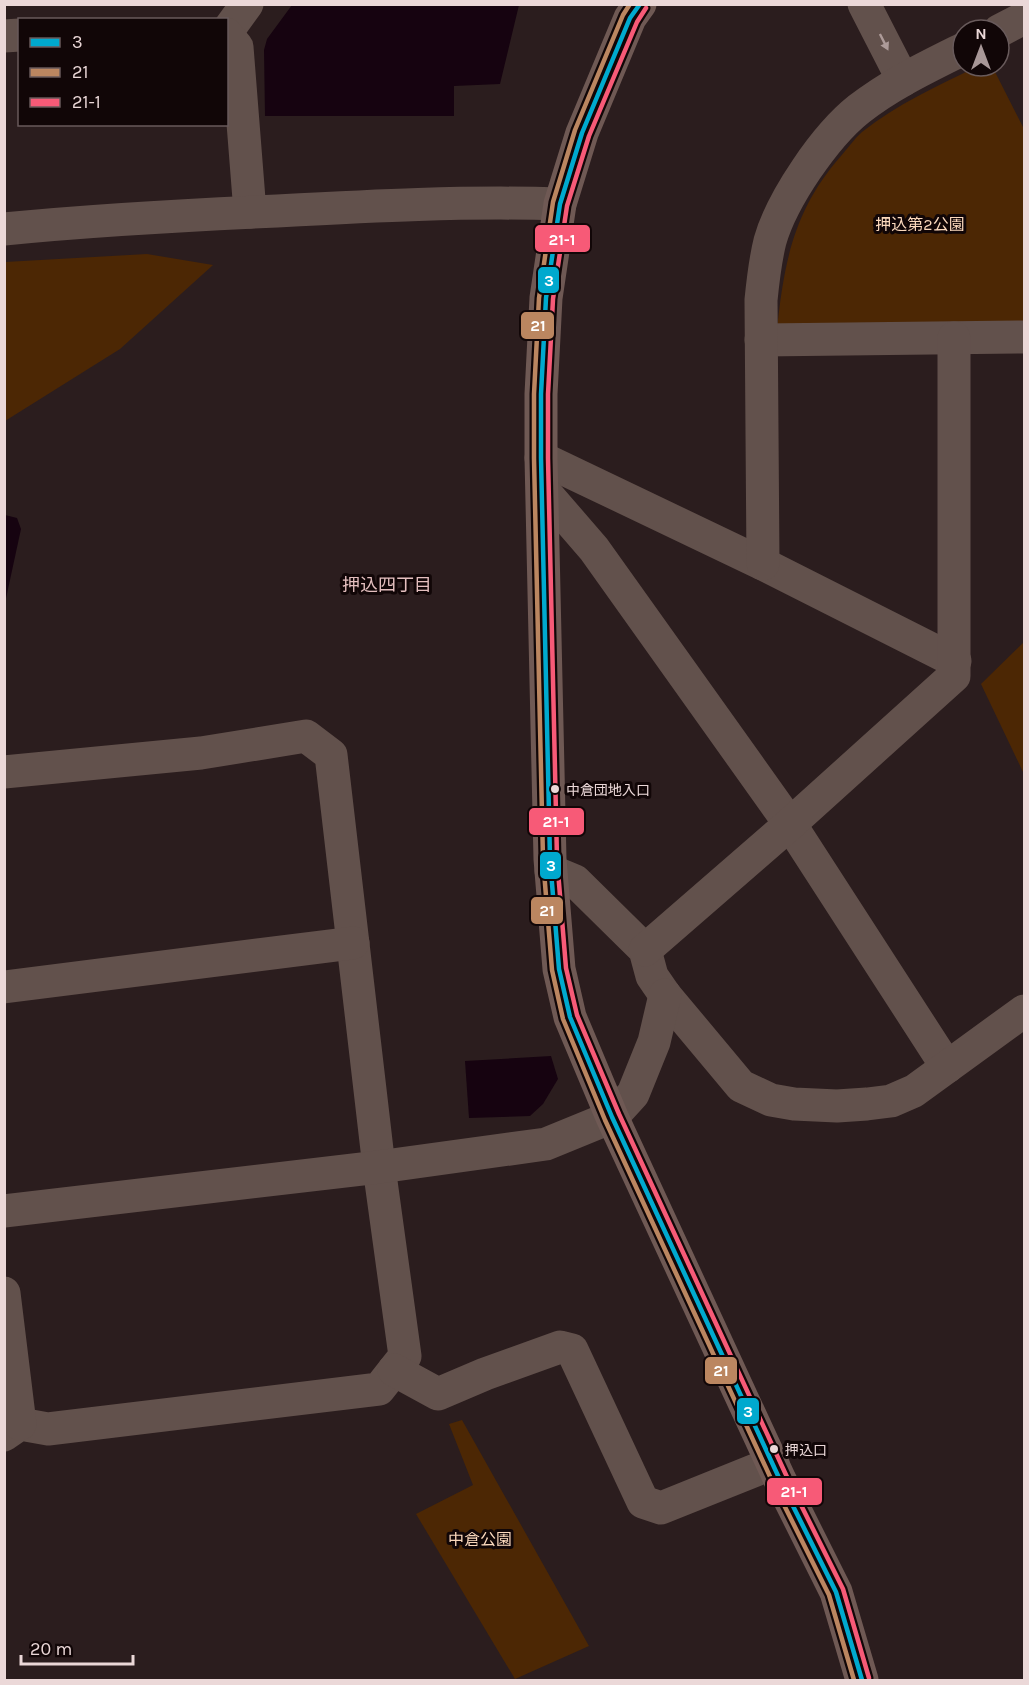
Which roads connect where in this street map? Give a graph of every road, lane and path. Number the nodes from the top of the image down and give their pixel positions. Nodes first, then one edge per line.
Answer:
1 (247, 4) edge
2 (640, 4) edge
3 (864, 4) edge
4 (228, 31) edge
5 (228, 36) edge
6 (951, 55) edge
7 (903, 80) junction
8 (560, 204) junction
9 (250, 212) junction
10 (4, 229) edge
11 (1024, 337) edge
12 (954, 338) junction
13 (761, 340) junction
14 (542, 474) junction
15 (763, 564) junction
16 (955, 661) junction
17 (4, 772) edge
18 (789, 824) junction
19 (551, 871) junction
20 (353, 944) junction
21 (645, 950) junction
22 (4, 987) edge
23 (665, 995) junction
24 (1024, 1011) edge
25 (947, 1067) junction
26 (612, 1118) junction
27 (379, 1167) junction
28 (4, 1211) edge
29 (4, 1293) edge
30 (394, 1370) junction
31 (12, 1430) edge
32 (772, 1463) junction
33 (862, 1680) edge

1 - 4 street
2 - 8 main road
3 -> 7 street
5 - 9 street
6 - 7 street
7 - 13 street
8 - 9 street
8 - 14 main road
9 - 10 street
11 - 12 street
12 - 13 street
12 - 16 street
13 - 15 street
14 - 15 street
14 - 18 street
14 - 19 main road
15 - 16 street
16 - 18 street
17 - 20 street
18 - 21 street
18 - 25 street
19 - 21 street
19 - 26 main road
20 - 22 street
20 - 27 street
21 - 23 street
23 - 25 street
23 - 26 street
24 - 25 street
26 - 27 street
26 - 32 main road
27 - 28 street
27 - 30 street
29 - 31 street
30 - 31 street
30 - 32 street
32 - 33 main road

